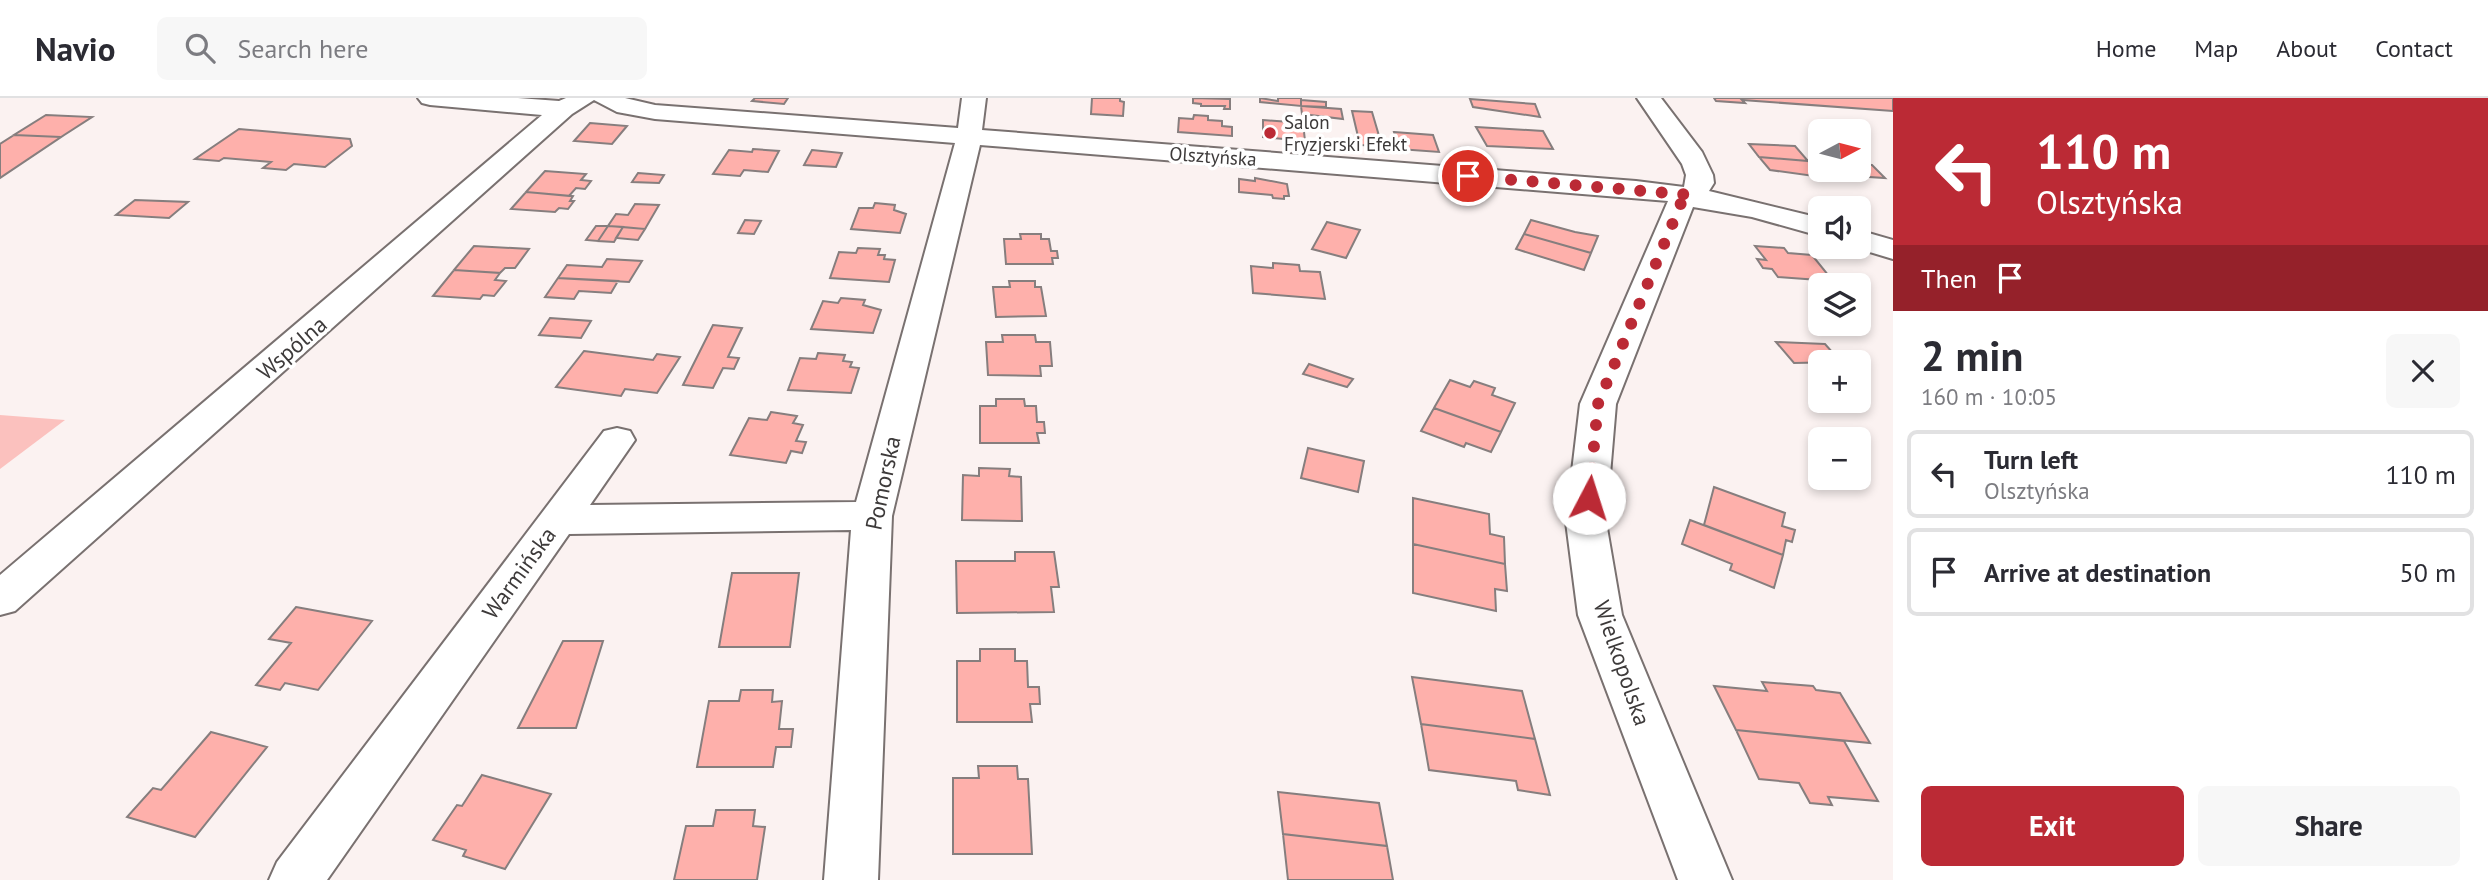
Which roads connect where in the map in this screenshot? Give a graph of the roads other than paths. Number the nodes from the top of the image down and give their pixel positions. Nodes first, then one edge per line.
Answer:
1 (430, 98) edge
2 (605, 98) edge
3 (974, 98) edge
4 (1649, 98) edge
5 (574, 104) edge
6 (969, 137) junction
7 (1691, 195) junction
8 (1808, 224) edge
9 (1871, 243) edge
10 (1893, 250) edge
11 (617, 440) dead end
12 (872, 516) junction
13 (558, 520) junction
14 (0, 599) edge
15 (296, 880) edge
16 (851, 880) edge
17 (1705, 880) edge

1 - 5 street
2 - 6 street, Olsztyńska
3 - 6 street, Pomorska
4 - 7 street, Wielkopolska
5 - 14 street, Wspólna
6 - 7 street, Olsztyńska
6 - 12 street, Pomorska
7 - 8 street, Olsztyńska
7 - 17 street, Wielkopolska
9 - 10 street
11 - 13 street
12 - 13 street, Warmińska
12 - 16 street, Pomorska
13 - 15 street, Warmińska

